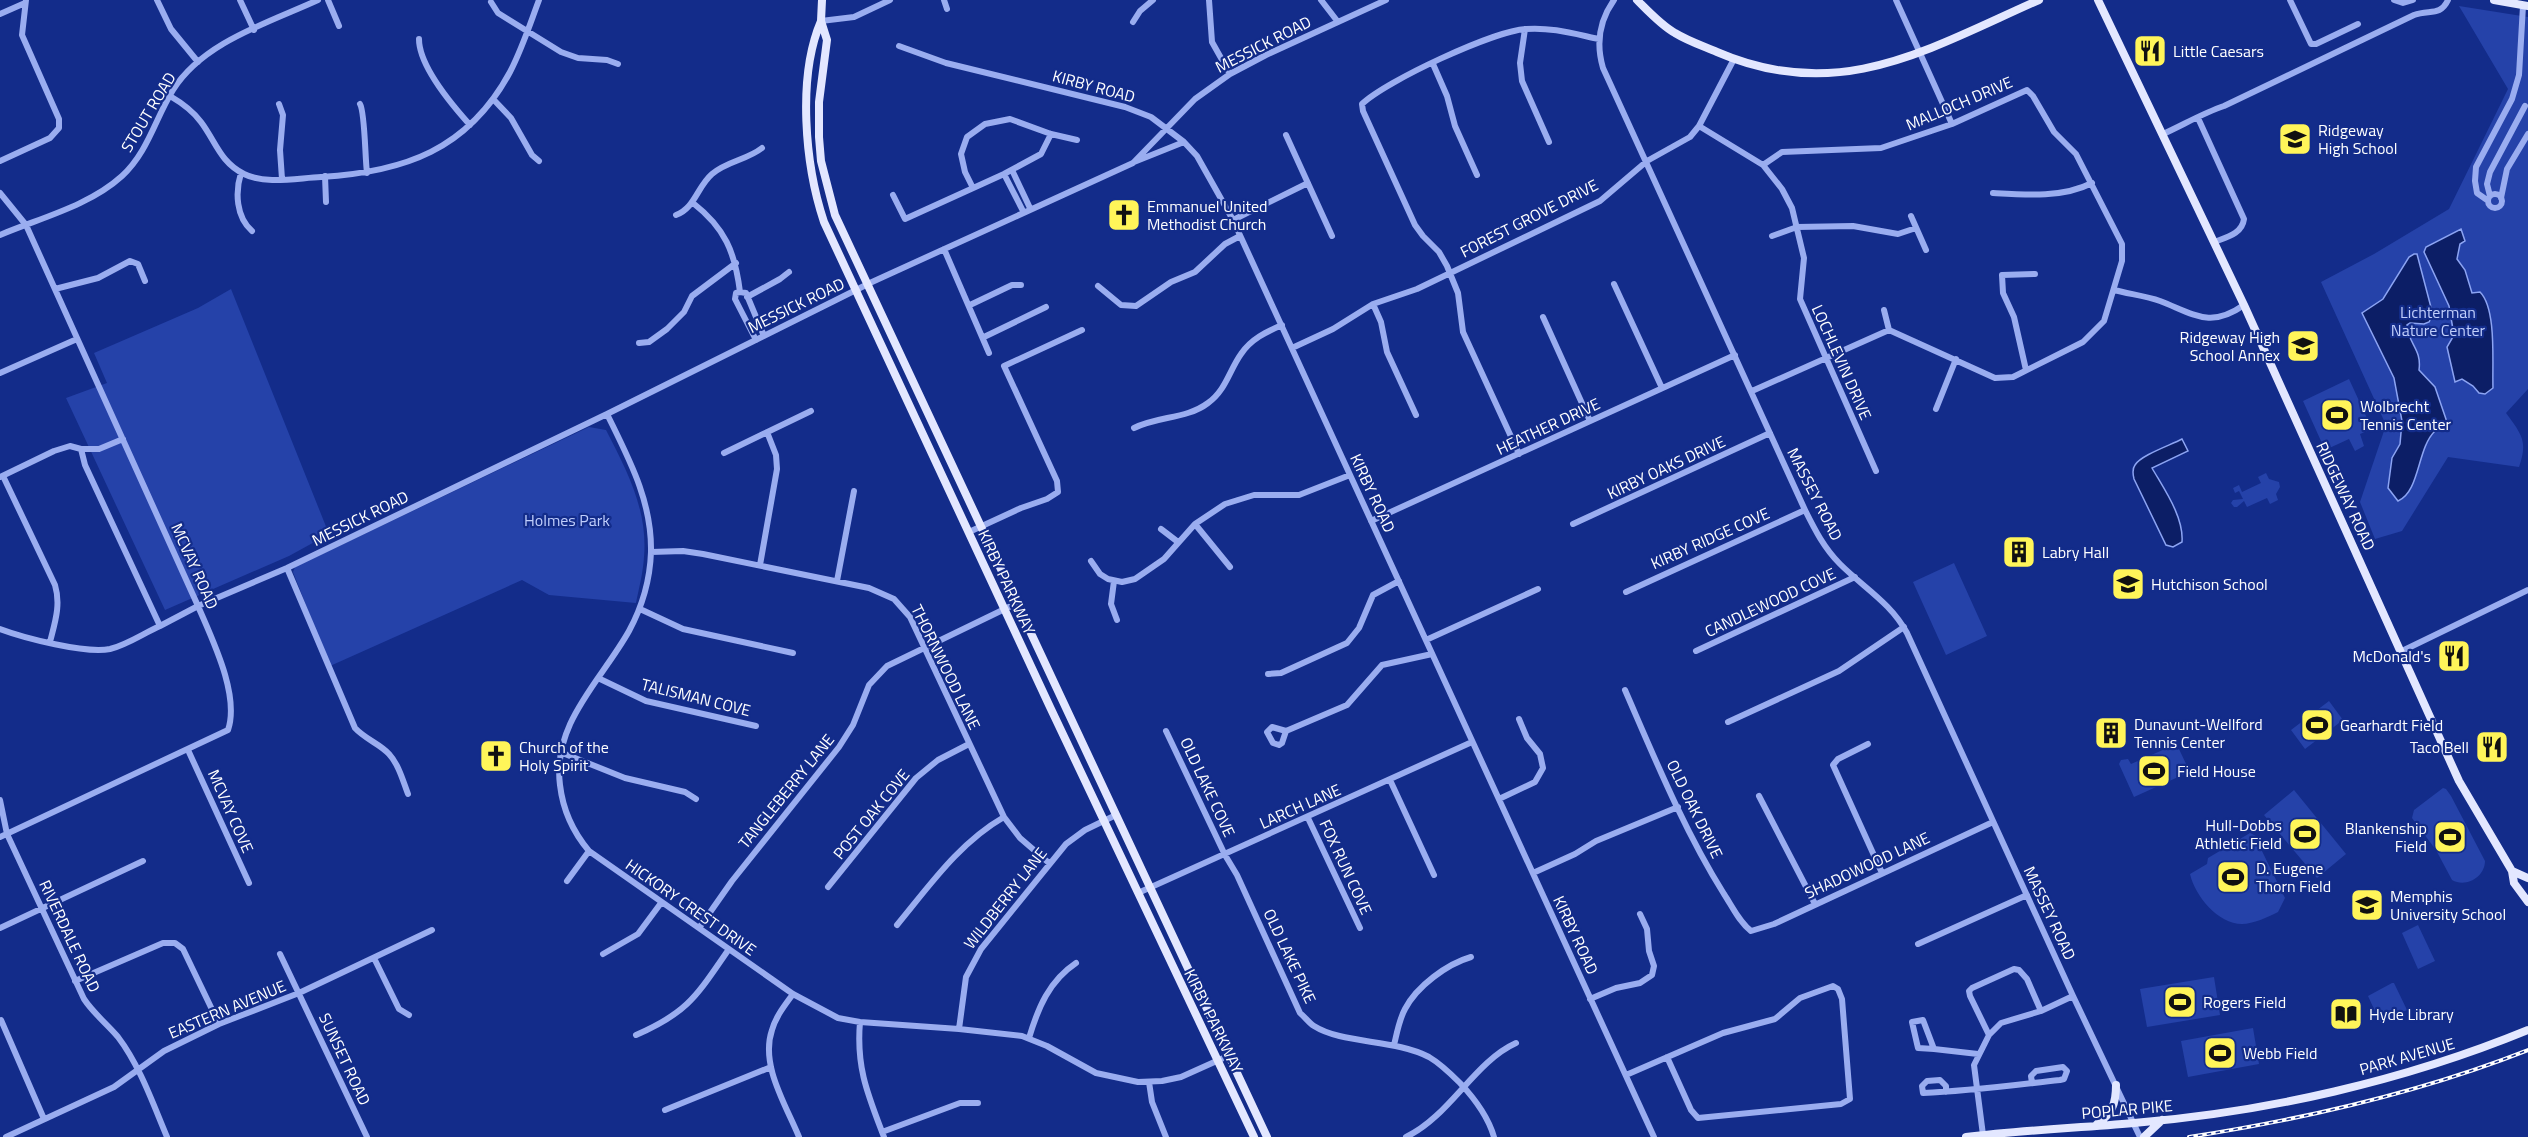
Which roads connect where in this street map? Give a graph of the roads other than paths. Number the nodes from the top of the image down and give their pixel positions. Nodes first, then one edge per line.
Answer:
1 (157, 0) edge
2 (240, 0) edge
3 (318, 0) edge
4 (328, 0) edge
5 (540, 0) edge
6 (822, 0) edge
7 (890, 0) edge
8 (944, 0) edge
9 (1153, 0) edge
10 (1209, 0) edge
11 (1321, 0) edge
12 (1386, 0) edge
13 (1614, 0) edge
14 (1637, 0) edge
15 (1896, 0) edge
16 (2039, 0) edge
17 (2091, 0) edge
18 (2100, 0) edge
19 (2290, 0) edge
20 (2394, 0) edge
21 (2413, 0) edge
22 (2448, 0) edge
23 (2494, 0) edge
24 (25, 2) edge
25 (491, 2) dead end
26 (2525, 6) edge
27 (947, 9) dead end
28 (2102, 10) junction
29 (0, 14) edge
30 (821, 21) junction
31 (1133, 22) dead end
32 (1338, 22) junction
33 (2358, 24) dead end
34 (339, 26) dead end
35 (1525, 29) junction
36 (254, 30) junction
37 (527, 30) junction
38 (419, 39) dead end
39 (1599, 39) junction
40 (899, 46) dead end
41 (1920, 53) junction
42 (1734, 59) junction
43 (198, 62) junction
44 (618, 64) dead end
45 (1433, 64) junction
46 (1230, 74) junction
47 (170, 96) junction
48 (493, 99) junction
49 (2512, 99) junction
50 (279, 104) dead end
51 (360, 104) dead end
52 (2527, 107) edge
53 (2198, 118) junction
54 (1952, 124) junction
55 (470, 125) junction
56 (1698, 126) junction
57 (1167, 128) junction
58 (1051, 134) junction
59 (2163, 134) junction
60 (2528, 134) edge
61 (1286, 135) dead end
62 (1077, 140) dead end
63 (1184, 142) junction
64 (1549, 142) dead end
65 (762, 148) dead end
66 (0, 161) edge
67 (539, 161) dead end
68 (1647, 161) junction
69 (1133, 163) junction
70 (1763, 165) junction
71 (1012, 170) junction
72 (241, 173) junction
73 (367, 173) junction
74 (1004, 174) junction
75 (1477, 175) dead end
76 (325, 176) junction
77 (282, 178) junction
78 (1308, 183) junction
79 (2092, 183) junction
80 (973, 188) junction
81 (0, 193) edge
82 (1993, 193) dead end
83 (893, 195) dead end
84 (2488, 198) junction
85 (2501, 198) junction
86 (326, 202) dead end
87 (693, 203) junction
88 (1030, 208) junction
89 (1023, 211) junction
90 (676, 215) dead end
91 (1911, 216) dead end
92 (1233, 220) junction
93 (26, 225) junction
94 (1797, 226) junction
95 (1916, 228) junction
96 (252, 231) dead end
97 (0, 236) edge
98 (1240, 236) junction
99 (1332, 236) dead end
100 (1772, 236) dead end
101 (2214, 242) junction
102 (944, 249) junction
103 (1926, 250) dead end
104 (735, 263) junction
105 (789, 272) dead end
106 (1450, 273) junction
107 (2035, 274) dead end
108 (145, 281) dead end
109 (1614, 284) dead end
110 (867, 285) junction
111 (1021, 285) dead end
112 (1098, 286) dead end
113 (55, 289) junction
114 (2114, 290) junction
115 (855, 291) junction
116 (740, 292) junction
117 (747, 297) junction
118 (1373, 304) junction
119 (970, 305) junction
120 (2244, 305) junction
121 (1046, 307) dead end
122 (1884, 310) dead end
123 (1543, 317) dead end
124 (1282, 325) junction
125 (1082, 330) dead end
126 (1889, 330) junction
127 (764, 336) junction
128 (984, 337) junction
129 (77, 339) junction
130 (756, 340) junction
131 (639, 343) dead end
132 (1292, 348) junction
133 (989, 352) dead end
134 (1735, 355) junction
135 (1824, 357) junction
136 (1956, 359) junction
137 (2026, 370) junction
138 (0, 374) edge
139 (1662, 388) junction
140 (1752, 391) junction
141 (1936, 409) dead end
142 (811, 411) dead end
143 (607, 414) junction
144 (1416, 415) dead end
145 (1590, 421) junction
146 (1134, 428) dead end
147 (767, 432) junction
148 (1770, 433) junction
149 (123, 439) junction
150 (81, 449) junction
151 (724, 453) dead end
152 (1519, 454) junction
153 (1876, 471) dead end
154 (1350, 475) junction
155 (2, 476) edge
156 (854, 491) dead end
157 (1805, 510) junction
158 (1371, 521) junction
159 (1196, 524) junction
160 (1573, 524) dead end
161 (980, 527) junction
162 (1161, 529) dead end
163 (969, 532) junction
164 (1178, 542) junction
165 (651, 552) junction
166 (1091, 561) dead end
167 (760, 565) junction
168 (1230, 567) dead end
169 (287, 568) junction
170 (1855, 577) junction
171 (837, 581) junction
172 (1114, 581) junction
173 (1399, 581) junction
174 (1538, 589) dead end
175 (2528, 590) edge
176 (1626, 591) dead end
177 (1015, 604) junction
178 (198, 606) junction
179 (640, 609) junction
180 (1004, 609) junction
181 (1117, 620) dead end
182 (160, 626) junction
183 (1904, 627) junction
184 (0, 629) edge
185 (1426, 640) junction
186 (51, 642) junction
187 (923, 647) junction
188 (1696, 651) dead end
189 (2402, 651) junction
190 (793, 653) dead end
191 (1432, 654) junction
192 (1268, 674) dead end
193 (598, 678) junction
194 (1625, 690) dead end
195 (1519, 719) dead end
196 (1728, 722) dead end
197 (756, 726) dead end
198 (1166, 731) dead end
199 (1286, 731) dead end
200 (1472, 742) junction
201 (969, 744) junction
202 (1868, 744) dead end
203 (189, 750) junction
204 (560, 752) junction
205 (1390, 780) junction
206 (408, 794) dead end
207 (1759, 796) dead end
208 (696, 799) dead end
209 (1499, 799) junction
210 (0, 800) edge
211 (1678, 807) junction
212 (1116, 815) junction
213 (1004, 817) junction
214 (1308, 818) junction
215 (1104, 821) junction
216 (1993, 822) junction
217 (7, 834) junction
218 (0, 837) edge
219 (589, 851) junction
220 (1225, 855) junction
221 (143, 861) dead end
222 (1049, 864) junction
223 (2512, 871) junction
224 (1533, 873) junction
225 (1882, 873) junction
226 (1434, 875) dead end
227 (2528, 878) edge
228 (567, 881) dead end
229 (249, 883) dead end
230 (828, 887) dead end
231 (1151, 887) junction
232 (1138, 893) junction
233 (2026, 895) junction
234 (661, 903) junction
235 (2528, 903) edge
236 (1815, 904) junction
237 (42, 909) junction
238 (1640, 914) dead end
239 (897, 925) dead end
240 (0, 927) edge
241 (699, 928) junction
242 (1360, 928) dead end
243 (432, 930) dead end
244 (1752, 932) joint
245 (1918, 944) dead end
246 (729, 949) junction
247 (280, 954) dead end
248 (603, 954) dead end
249 (1471, 957) dead end
250 (374, 958) junction
251 (1076, 963) dead end
252 (75, 981) junction
253 (298, 993) junction
254 (794, 994) junction
255 (2073, 996) junction
256 (1590, 999) junction
257 (2041, 1011) junction
258 (409, 1015) dead end
259 (1, 1020) edge
260 (860, 1022) junction
261 (219, 1024) junction
262 (959, 1029) junction
263 (2528, 1030) edge
264 (636, 1035) dead end
265 (1989, 1035) junction
266 (1029, 1038) junction
267 (1516, 1043) dead end
268 (1394, 1045) junction
269 (1934, 1049) junction
270 (1978, 1054) junction
271 (1230, 1055) junction
272 (1667, 1058) junction
273 (1218, 1060) junction
274 (771, 1067) junction
275 (137, 1069) junction
276 (1626, 1075) junction
277 (1149, 1082) junction
278 (2032, 1083) junction
279 (2116, 1086) junction
280 (1464, 1088) junction
281 (1978, 1089) junction
282 (1946, 1092) dead end
283 (2290, 1100) joint
284 (978, 1103) dead end
285 (665, 1110) dead end
286 (44, 1119) junction
287 (2162, 1120) junction
288 (2134, 1124) junction
289 (2095, 1126) junction
290 (883, 1134) edge
291 (1983, 1135) junction
292 (6, 1137) edge
293 (168, 1137) edge
294 (367, 1137) edge
295 (799, 1137) edge
296 (1166, 1137) edge
297 (1254, 1137) edge
298 (1267, 1137) edge
299 (1406, 1137) edge
300 (1494, 1137) edge
301 (1654, 1137) edge
302 (1966, 1137) edge
303 (2142, 1137) edge

1 - 43 street
2 - 36 street
3 - 36 street, STOUT ROAD
4 - 34 street
5 - 37 street
6 - 30 main road, KIRBY PARKWAY
7 - 30 street
8 - 27 street
9 - 31 street
10 - 46 street
11 - 32 street
12 - 32 street, MESSICK ROAD
13 - 39 street, MASSEY ROAD
14 - 42 main road
15 - 41 street
16 - 41 main road
17 - 28 main road
18 - 28 main road, RIDGEWAY ROAD
19 - 33 street
20 - 21 street
22 - 53 street
23 - 26 main road
24 - 29 street
24 - 66 street
25 - 37 street
26 - 49 street
28 - 59 main road, RIDGEWAY ROAD
30 - 110 main road, KIRBY PARKWAY
30 - 115 main road, KIRBY PARKWAY
32 - 46 street, MESSICK ROAD
35 - 39 street
35 - 45 street
35 - 64 street
36 - 43 street, STOUT ROAD
37 - 44 street
37 - 48 street
38 - 55 street
39 - 68 street, MASSEY ROAD
40 - 57 street, KIRBY ROAD
41 - 42 main road
41 - 54 street
42 - 56 street, FOREST GROVE DRIVE
43 - 47 street, STOUT ROAD
45 - 75 street
45 - 106 street
46 - 57 street, MESSICK ROAD
47 - 72 street
47 - 93 street, STOUT ROAD
48 - 55 street
48 - 67 street
49 - 52 street
49 - 84 street
50 - 77 street
51 - 73 street
52 - 84 street
53 - 59 street
53 - 101 street
54 - 70 street, MALLOCH DRIVE
54 - 79 street, MALLOCH DRIVE
55 - 73 street
56 - 68 street, FOREST GROVE DRIVE
56 - 70 street, LOCHLEVIN DRIVE
57 - 63 street, KIRBY ROAD
57 - 69 street, MESSICK ROAD
58 - 62 street
58 - 71 street
58 - 80 street
59 - 101 main road, RIDGEWAY ROAD
60 - 85 street
61 - 78 street
63 - 69 street
63 - 92 street, KIRBY ROAD
65 - 87 street
68 - 106 street, FOREST GROVE DRIVE
68 - 134 street, MASSEY ROAD
69 - 88 street, MESSICK ROAD
70 - 94 street, LOCHLEVIN DRIVE
71 - 74 street
71 - 88 street
72 - 77 street
72 - 96 street
73 - 76 street
74 - 80 street
74 - 89 street
76 - 77 street
76 - 86 street
78 - 92 street
78 - 99 street
79 - 82 street
79 - 114 street
80 - 83 street
81 - 93 street, MCVAY ROAD
84 - 85 street
84 - 85 street
87 - 90 street
87 - 104 street
88 - 89 street, MESSICK ROAD
89 - 102 street, MESSICK ROAD
91 - 95 street
92 - 98 street, KIRBY ROAD
93 - 97 street, STOUT ROAD
93 - 113 street, MCVAY ROAD
94 - 95 street
94 - 100 street
94 - 135 street, LOCHLEVIN DRIVE
95 - 103 street
98 - 112 street
98 - 124 street, KIRBY ROAD
101 - 120 main road, RIDGEWAY ROAD
102 - 110 street, MESSICK ROAD
102 - 119 street
104 - 116 street
104 - 131 street
105 - 117 street
106 - 118 street, FOREST GROVE DRIVE
106 - 152 street
107 - 137 street
108 - 113 street
109 - 139 street
110 - 115 street, MESSICK ROAD
110 - 161 main road, KIRBY PARKWAY
111 - 119 street
113 - 129 street, MCVAY ROAD
114 - 120 street
114 - 137 street
115 - 127 street, MESSICK ROAD
115 - 163 main road, KIRBY PARKWAY
116 - 117 street
116 - 130 street
117 - 127 street
118 - 132 street, FOREST GROVE DRIVE
118 - 144 street
119 - 128 street
120 - 189 main road, RIDGEWAY ROAD
121 - 128 street
122 - 126 street
123 - 145 street
124 - 132 street, KIRBY ROAD
124 - 146 street
125 - 161 street
126 - 135 street
126 - 136 street
127 - 130 street, MESSICK ROAD
128 - 133 street
129 - 138 street
129 - 149 street, MCVAY ROAD
130 - 143 street, MESSICK ROAD
132 - 154 street, KIRBY ROAD
134 - 139 street, HEATHER DRIVE
134 - 140 street, MASSEY ROAD
135 - 140 street
135 - 153 street, LOCHLEVIN DRIVE
136 - 137 street
136 - 141 street
139 - 145 street, HEATHER DRIVE
140 - 148 street, MASSEY ROAD
142 - 147 street
143 - 165 street, HICKORY CREST DRIVE
143 - 169 street, MESSICK ROAD
145 - 152 street, HEATHER DRIVE
147 - 151 street
147 - 167 street
148 - 157 street, MASSEY ROAD
148 - 160 street, KIRBY OAKS DRIVE
149 - 150 street
149 - 178 street, MCVAY ROAD
150 - 155 street
150 - 182 street
152 - 158 street, HEATHER DRIVE
154 - 158 street, KIRBY ROAD
154 - 159 street
155 - 186 street
156 - 171 street
157 - 170 street, MASSEY ROAD
157 - 176 street, KIRBY RIDGE COVE
158 - 173 street, KIRBY ROAD
159 - 164 street
159 - 168 street
161 - 163 street
161 - 177 main road, KIRBY PARKWAY
162 - 164 street
163 - 180 main road, KIRBY PARKWAY
164 - 172 street
165 - 167 street, THORNWOOD LANE
165 - 179 street, HICKORY CREST DRIVE
166 - 172 street
167 - 171 street, THORNWOOD LANE
169 - 178 street, MESSICK ROAD
169 - 206 street
170 - 183 street, MASSEY ROAD
170 - 188 street, CANDLEWOOD COVE
171 - 187 street, THORNWOOD LANE
172 - 181 street
173 - 185 street, KIRBY ROAD
173 - 192 street
174 - 185 street
175 - 189 street
177 - 180 street, TANGLEBERRY LANE
177 - 212 main road, KIRBY PARKWAY
178 - 182 street, MESSICK ROAD
178 - 203 street, MCVAY ROAD
179 - 190 street
179 - 193 street, HICKORY CREST DRIVE
180 - 187 street, TANGLEBERRY LANE
180 - 215 main road, KIRBY PARKWAY
182 - 186 street, MESSICK ROAD
183 - 196 street
183 - 216 street, MASSEY ROAD
184 - 186 street, MESSICK ROAD
185 - 191 street, KIRBY ROAD
187 - 201 street, THORNWOOD LANE
187 - 241 street, TANGLEBERRY LANE
189 - 223 main road, RIDGEWAY ROAD
191 - 199 street
191 - 200 street, KIRBY ROAD
193 - 197 street, TALISMAN COVE
193 - 204 street, HICKORY CREST DRIVE
194 - 211 street, OLD OAK DRIVE
195 - 209 street
198 - 220 street, OLD LAKE COVE
200 - 205 street, LARCH LANE
200 - 209 street, KIRBY ROAD
201 - 213 street, THORNWOOD LANE
201 - 230 street, POST OAK COVE
202 - 225 street
203 - 217 street, MCVAY ROAD
203 - 229 street, MCVAY COVE
204 - 208 street
204 - 219 street, HICKORY CREST DRIVE
205 - 214 street, LARCH LANE
205 - 226 street
207 - 236 street
209 - 224 street, KIRBY ROAD
210 - 217 street, RIVERDALE ROAD
211 - 224 street
211 - 244 street, OLD OAK DRIVE
212 - 215 street, WILDBERRY LANE
212 - 231 main road, KIRBY PARKWAY
213 - 222 street, THORNWOOD LANE
213 - 239 street
214 - 220 street, LARCH LANE
214 - 242 street, FOX RUN COVE
215 - 222 street, WILDBERRY LANE
215 - 232 main road, KIRBY PARKWAY
216 - 225 street, SHADOWOOD LANE
216 - 233 street, MASSEY ROAD
217 - 218 street, MCVAY ROAD
217 - 237 street, RIVERDALE ROAD
219 - 228 street
219 - 234 street, HICKORY CREST DRIVE
220 - 231 street, LARCH LANE
220 - 268 street, OLD LAKE PIKE
221 - 237 street
222 - 262 street, WILDBERRY LANE
223 - 227 main road
223 - 235 main road, RIDGEWAY ROAD
224 - 256 street, KIRBY ROAD
225 - 236 street, SHADOWOOD LANE
231 - 232 street, LARCH LANE
231 - 271 main road, KIRBY PARKWAY
232 - 273 main road, KIRBY PARKWAY
233 - 245 street
233 - 255 street, MASSEY ROAD
234 - 241 street, HICKORY CREST DRIVE
234 - 248 street
236 - 244 street, SHADOWOOD LANE
237 - 240 street
237 - 252 street, RIVERDALE ROAD
238 - 256 street
241 - 246 street, HICKORY CREST DRIVE
243 - 250 street, EASTERN AVENUE
246 - 254 street, HICKORY CREST DRIVE
246 - 264 street
247 - 253 street, SUNSET ROAD
249 - 268 street
250 - 253 street, EASTERN AVENUE
250 - 258 street
251 - 266 street
252 - 261 street
252 - 275 street, RIVERDALE ROAD
253 - 261 street, EASTERN AVENUE
253 - 294 street, SUNSET ROAD
254 - 260 street, HICKORY CREST DRIVE
254 - 274 street
255 - 257 street
255 - 279 street, MASSEY ROAD
256 - 276 street, KIRBY ROAD
257 - 265 street
257 - 265 street
259 - 286 street
260 - 262 street, HICKORY CREST DRIVE
260 - 290 street
261 - 275 street, EASTERN AVENUE
262 - 266 street, HICKORY CREST DRIVE
263 - 283 main road, PARK AVENUE
265 - 270 street
266 - 277 street, HICKORY CREST DRIVE
267 - 280 street
268 - 280 street, OLD LAKE PIKE
269 - 269 street
269 - 270 street
270 - 281 street
271 - 273 street, HICKORY CREST DRIVE
271 - 298 main road, KIRBY PARKWAY
272 - 272 street
272 - 276 street
273 - 277 street, HICKORY CREST DRIVE
273 - 297 main road, KIRBY PARKWAY
274 - 285 street
274 - 295 street
275 - 286 street, EASTERN AVENUE
275 - 293 street, RIVERDALE ROAD
276 - 301 street, KIRBY ROAD
277 - 296 street
278 - 278 street
278 - 281 street
279 - 288 street, MASSEY ROAD
279 - 289 main road
280 - 299 street
280 - 300 street, OLD LAKE PIKE
281 - 282 street
281 - 291 street
283 - 287 main road, POPLAR PIKE
284 - 290 street
286 - 292 street, EASTERN AVENUE
287 - 288 main road, POPLAR PIKE
287 - 303 main road
288 - 289 main road, POPLAR PIKE
288 - 303 street, MASSEY ROAD
289 - 291 main road, POPLAR PIKE
291 - 302 main road, POPLAR PIKE

